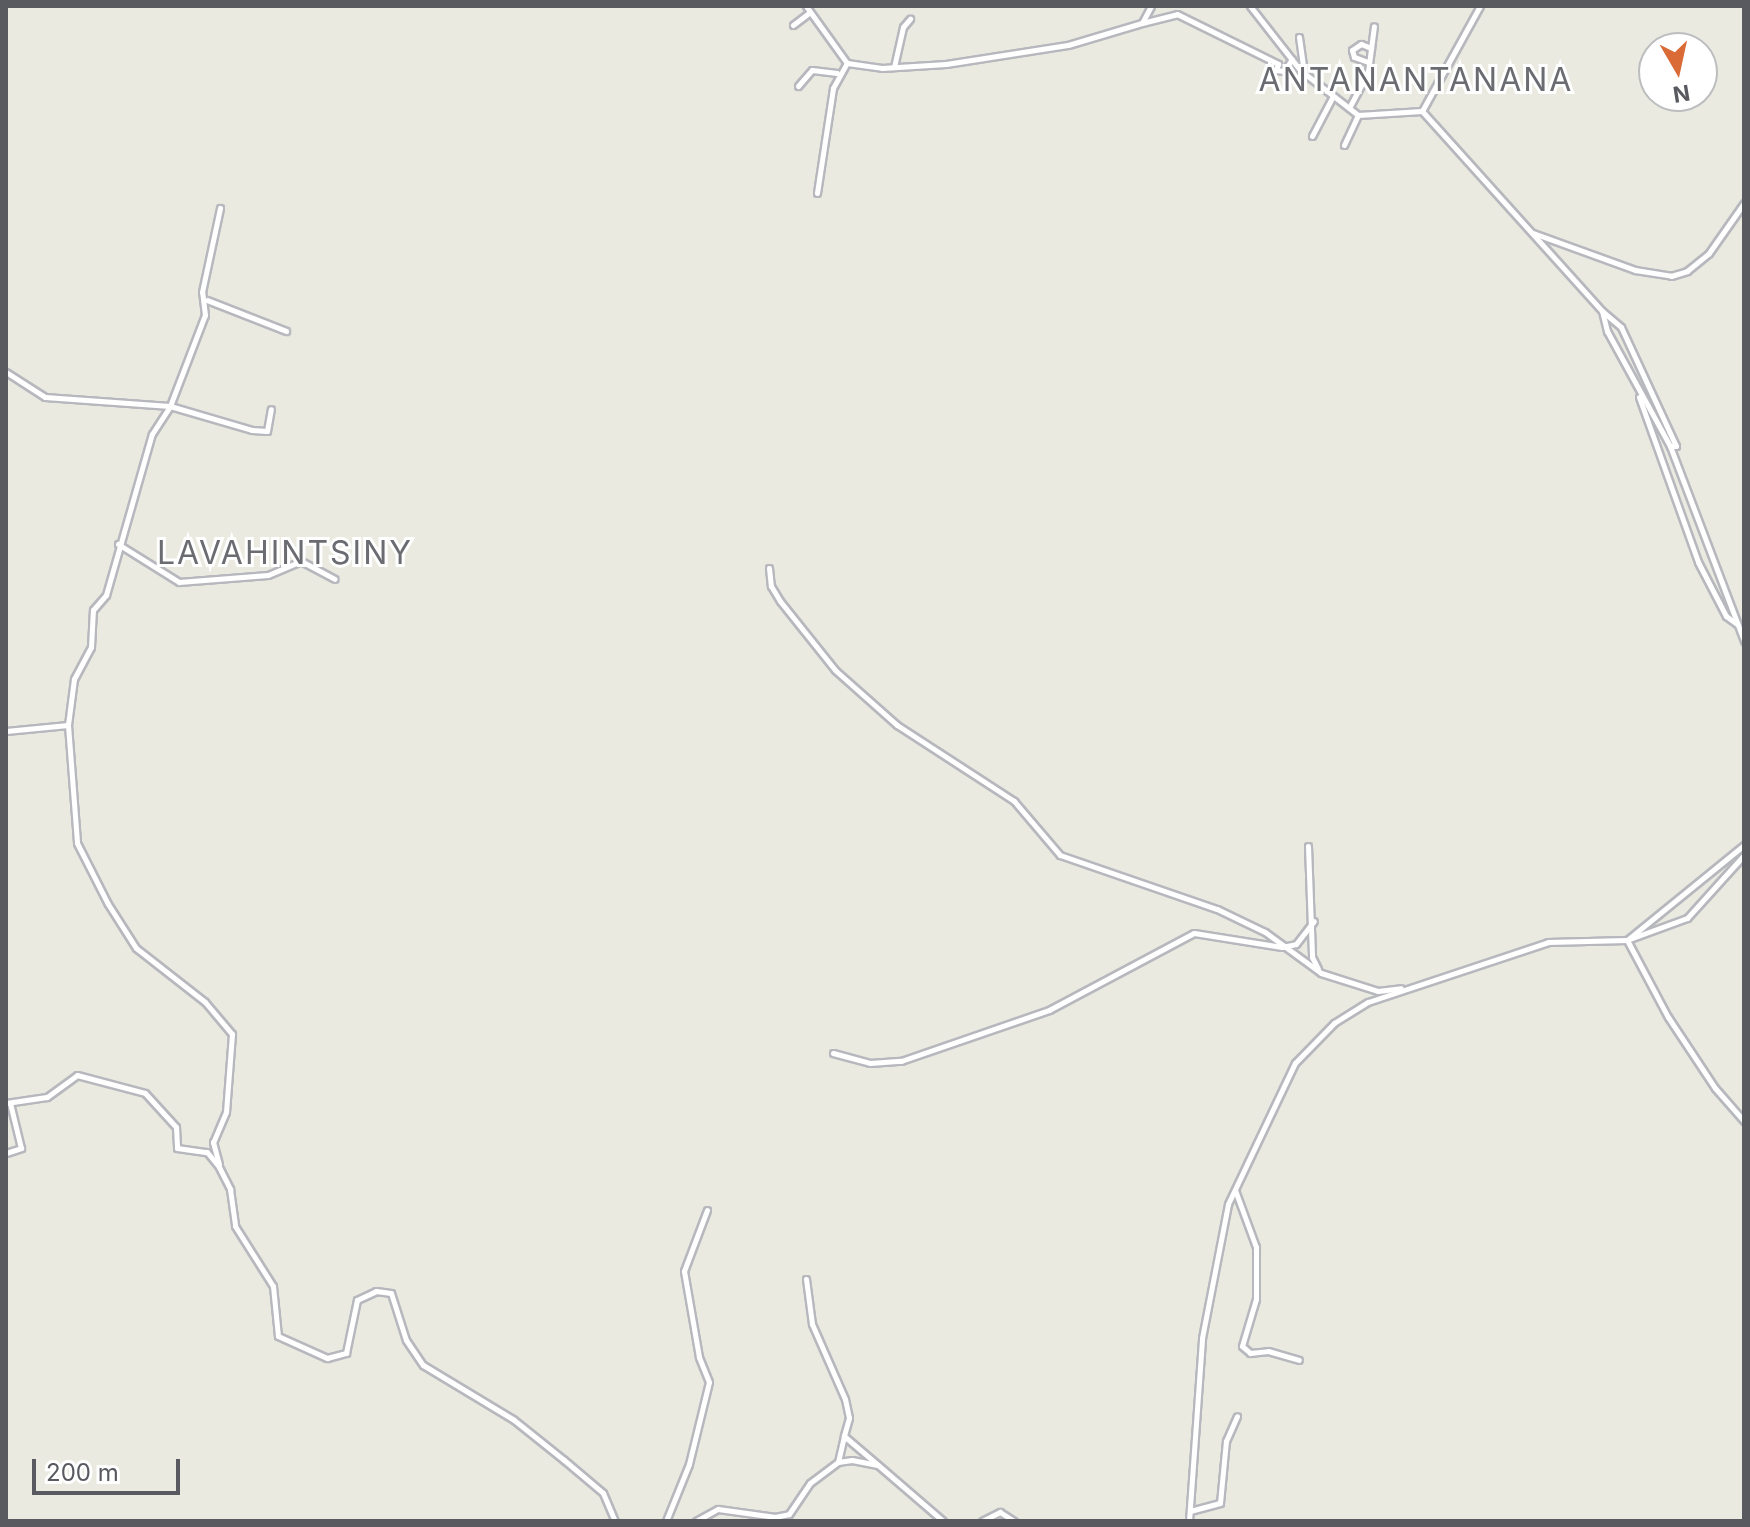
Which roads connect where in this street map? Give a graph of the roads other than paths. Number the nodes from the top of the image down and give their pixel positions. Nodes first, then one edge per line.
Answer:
1 (1151, 6) edge
2 (1250, 6) edge
3 (1480, 6) edge
4 (809, 8) edge
5 (910, 19) dead end
6 (1142, 23) junction
7 (793, 25) dead end
8 (1374, 26) dead end
9 (1299, 37) dead end
10 (1371, 48) junction
11 (1292, 59) junction
12 (1368, 62) junction
13 (847, 63) junction
14 (894, 67) junction
15 (837, 72) junction
16 (1304, 74) junction
17 (798, 86) dead end
18 (1333, 96) junction
19 (1349, 108) junction
20 (1422, 111) junction
21 (1358, 115) junction
22 (1312, 136) dead end
23 (1344, 145) dead end
24 (817, 193) dead end
25 (1744, 203) edge
26 (220, 208) dead end
27 (1532, 233) junction
28 (206, 299) junction
29 (1602, 311) junction
30 (286, 331) dead end
31 (6, 372) edge
32 (1637, 391) junction
33 (170, 406) junction
34 (271, 409) dead end
35 (1670, 446) junction
36 (118, 544) junction
37 (769, 568) dead end
38 (335, 579) dead end
39 (1738, 624) junction
40 (1744, 641) edge
41 (68, 725) junction
42 (6, 731) edge
43 (1744, 845) edge
44 (1308, 846) dead end
45 (1744, 855) edge
46 (1314, 921) junction
47 (1627, 940) junction
48 (1282, 947) junction
49 (1321, 973) junction
50 (1358, 986) junction
51 (1410, 988) junction
52 (1368, 1002) junction
53 (833, 1053) dead end
54 (8, 1103) edge
55 (1744, 1121) edge
56 (6, 1153) edge
57 (219, 1167) junction
58 (1235, 1189) junction
59 (707, 1210) dead end
60 (806, 1279) dead end
61 (1299, 1360) dead end
62 (1237, 1416) dead end
63 (844, 1436) junction
64 (838, 1462) junction
65 (878, 1465) junction
66 (1190, 1511) junction
67 (615, 1521) edge
68 (666, 1521) edge
69 (696, 1521) edge
70 (943, 1521) edge
71 (982, 1521) edge
72 (1014, 1521) edge
73 (1189, 1521) edge

1 - 6 street
2 - 11 street
3 - 20 street
4 - 7 street
4 - 13 street
5 - 14 street
6 - 11 street
6 - 14 street
8 - 10 street
9 - 16 street
10 - 12 street
10 - 12 street
11 - 16 street
12 - 19 street
13 - 14 street
13 - 15 street
15 - 17 street
15 - 24 street
16 - 18 street
18 - 19 street
18 - 22 street
19 - 21 street
20 - 21 street
20 - 27 street
21 - 23 street
25 - 27 street
26 - 28 street
27 - 29 street
28 - 30 street
28 - 33 street
29 - 32 street
29 - 35 street
31 - 33 street
32 - 35 street
32 - 39 street
33 - 34 street
33 - 36 street
35 - 39 street
36 - 38 street
36 - 41 street
37 - 48 street
39 - 40 street
41 - 42 street
41 - 57 street
43 - 47 street
44 - 46 street
45 - 47 street
46 - 48 street
46 - 49 street
47 - 51 street
47 - 55 street
48 - 49 street
48 - 53 street
49 - 50 street
50 - 51 street
50 - 52 street
51 - 52 street
52 - 58 street
54 - 56 street
54 - 57 street
57 - 67 street
58 - 61 street
58 - 66 street
59 - 68 street
60 - 63 street
62 - 66 street
63 - 64 street
63 - 65 street
64 - 65 street
64 - 69 street
65 - 70 street
66 - 73 street
71 - 72 street

